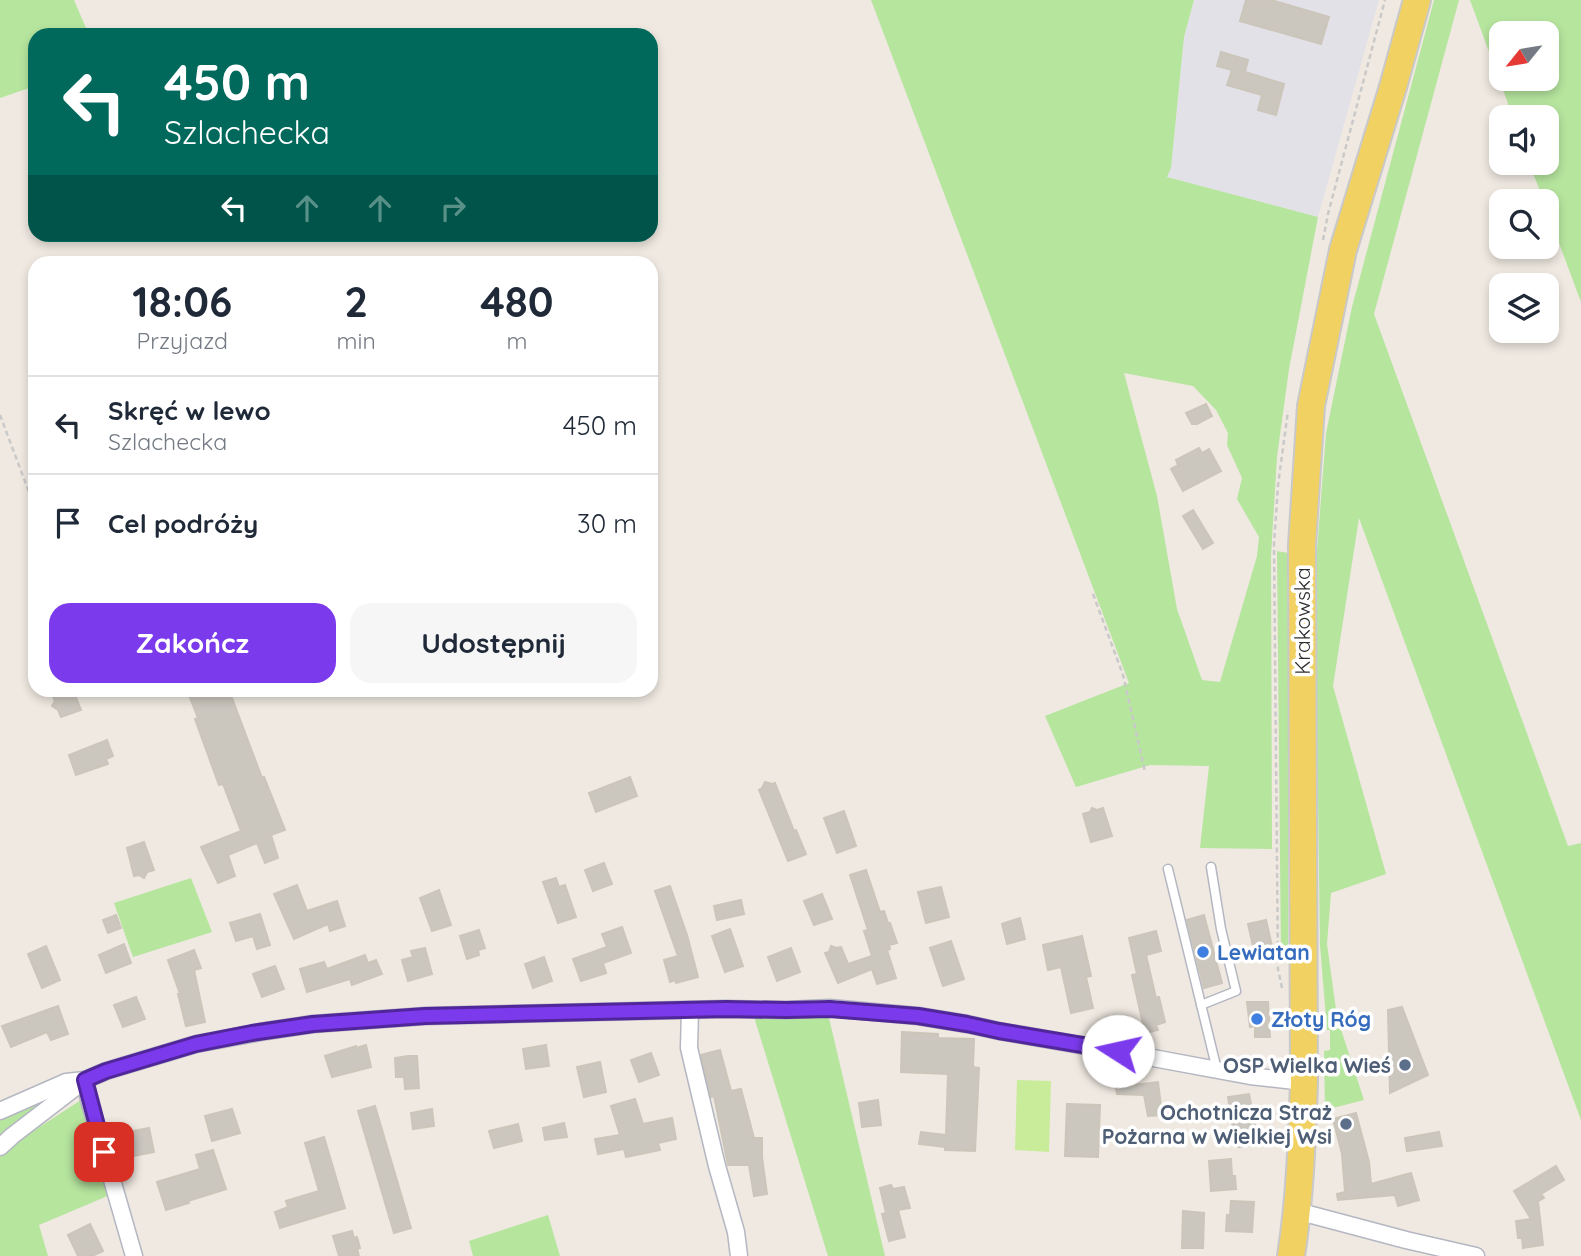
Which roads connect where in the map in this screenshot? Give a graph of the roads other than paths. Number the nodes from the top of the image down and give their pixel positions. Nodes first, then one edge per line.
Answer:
1 (1417, 0) edge
2 (1211, 867) dead end
3 (1168, 869) dead end
4 (1201, 1005) junction
5 (690, 1010) junction
6 (1217, 1070) junction
7 (85, 1080) junction
8 (1304, 1082) junction
9 (0, 1111) edge
10 (0, 1147) edge
11 (1297, 1211) junction
12 (134, 1256) edge
13 (739, 1256) edge
14 (1291, 1256) edge
15 (1476, 1256) edge

1 - 8 main road, Krakowska
2 - 4 lane
3 - 4 lane
4 - 6 lane
5 - 6 street
5 - 7 street
5 - 13 street
6 - 8 street
7 - 9 street
7 - 10 street
7 - 12 street
8 - 11 main road, Krakowska
11 - 14 main road, Krakowska
11 - 15 street

